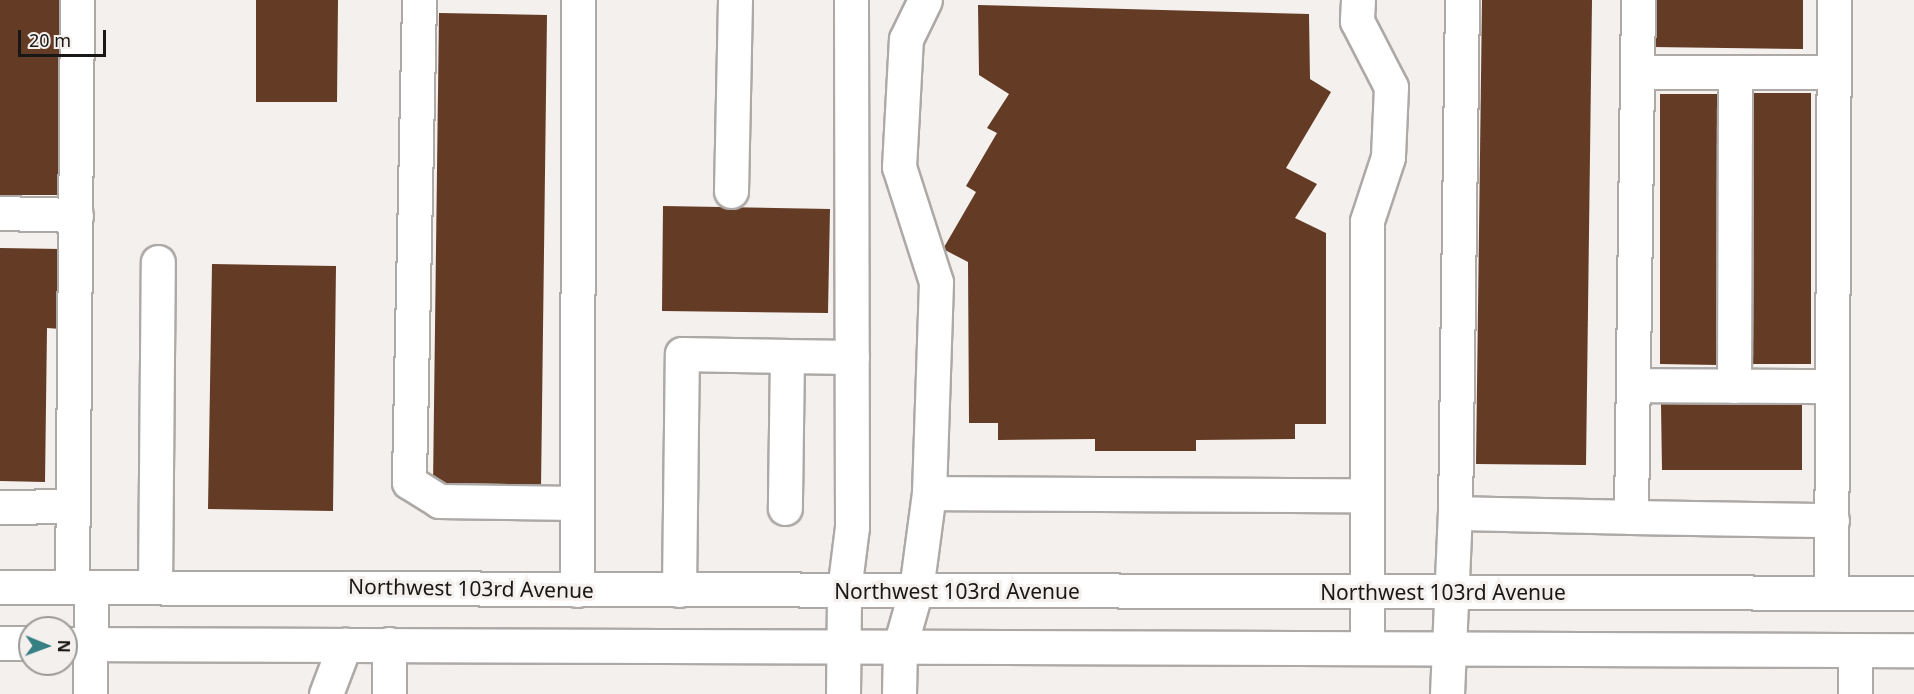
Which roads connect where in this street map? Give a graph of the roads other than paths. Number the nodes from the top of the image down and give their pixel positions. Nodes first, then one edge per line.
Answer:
1 (77, 0) edge
2 (419, 0) edge
3 (578, 0) edge
4 (735, 0) edge
5 (851, 0) edge
6 (925, 0) edge
7 (1358, 0) edge
8 (1462, 0) edge
9 (1638, 0) edge
10 (1834, 0) edge
11 (1637, 72) junction
12 (1735, 72) junction
13 (1833, 72) junction
14 (731, 191) dead end
15 (0, 213) edge
16 (76, 215) junction
17 (158, 262) dead end
18 (787, 356) junction
19 (852, 357) junction
20 (1633, 385) junction
21 (1734, 386) junction
22 (1832, 386) junction
23 (929, 493) junction
24 (1367, 495) junction
25 (577, 502) junction
26 (73, 506) junction
27 (0, 507) edge
28 (785, 507) dead end
29 (1455, 513) junction
30 (1631, 518) junction
31 (1832, 520) junction
32 (0, 587) edge
33 (81, 587) junction
34 (155, 587) junction
35 (577, 590) junction
36 (679, 590) junction
37 (916, 590) junction
38 (844, 591) junction
39 (1367, 592) junction
40 (1452, 592) junction
41 (1831, 593) junction
42 (1914, 593) edge
43 (0, 643) edge
44 (18, 643) edge
45 (78, 644) edge
46 (345, 644) junction
47 (389, 644) junction
48 (843, 646) junction
49 (900, 646) junction
50 (1367, 647) junction
51 (1450, 648) junction
52 (1855, 650) junction
53 (1914, 650) edge
54 (90, 694) edge
55 (326, 694) edge
56 (388, 694) edge
57 (843, 694) edge
58 (899, 694) edge
59 (1448, 694) edge
60 (1855, 694) edge

1 - 16 street
2 - 25 street
3 - 25 street
4 - 14 street
5 - 19 street
6 - 23 street
7 - 24 street
8 - 29 street
9 - 11 street
10 - 13 street
11 - 12 street
11 - 20 street
12 - 13 street
12 - 21 street
13 - 22 street
15 - 16 street
16 - 26 street
17 - 34 street
18 - 19 street
18 - 28 street
18 - 36 street
19 - 38 street
20 - 21 street
20 - 30 street
21 - 22 street
22 - 31 street
23 - 24 street
23 - 37 street
24 - 39 street
25 - 35 street
26 - 27 street
26 - 33 street
29 - 30 street
29 - 40 street
30 - 31 street
31 - 41 street
32 - 33 street, Northwest 103rd Avenue
33 - 34 street, Northwest 103rd Avenue
33 - 45 street
34 - 35 street, Northwest 103rd Avenue
35 - 36 street, Northwest 103rd Avenue
36 - 38 street, Northwest 103rd Avenue
37 - 38 street, Northwest 103rd Avenue
37 - 39 street, Northwest 103rd Avenue
37 - 49 street
38 - 48 street
39 - 40 street, Northwest 103rd Avenue
39 - 50 street
40 - 41 street, Northwest 103rd Avenue
40 - 51 street
41 - 42 street, Northwest 103rd Avenue
43 - 44 street
45 - 46 street
45 - 54 street
46 - 47 street
46 - 55 street
47 - 48 street
47 - 56 street
48 - 49 street
48 - 57 street
49 - 50 street
49 - 58 street
50 - 51 street
51 - 52 street
51 - 59 street
52 - 53 street
52 - 60 street

